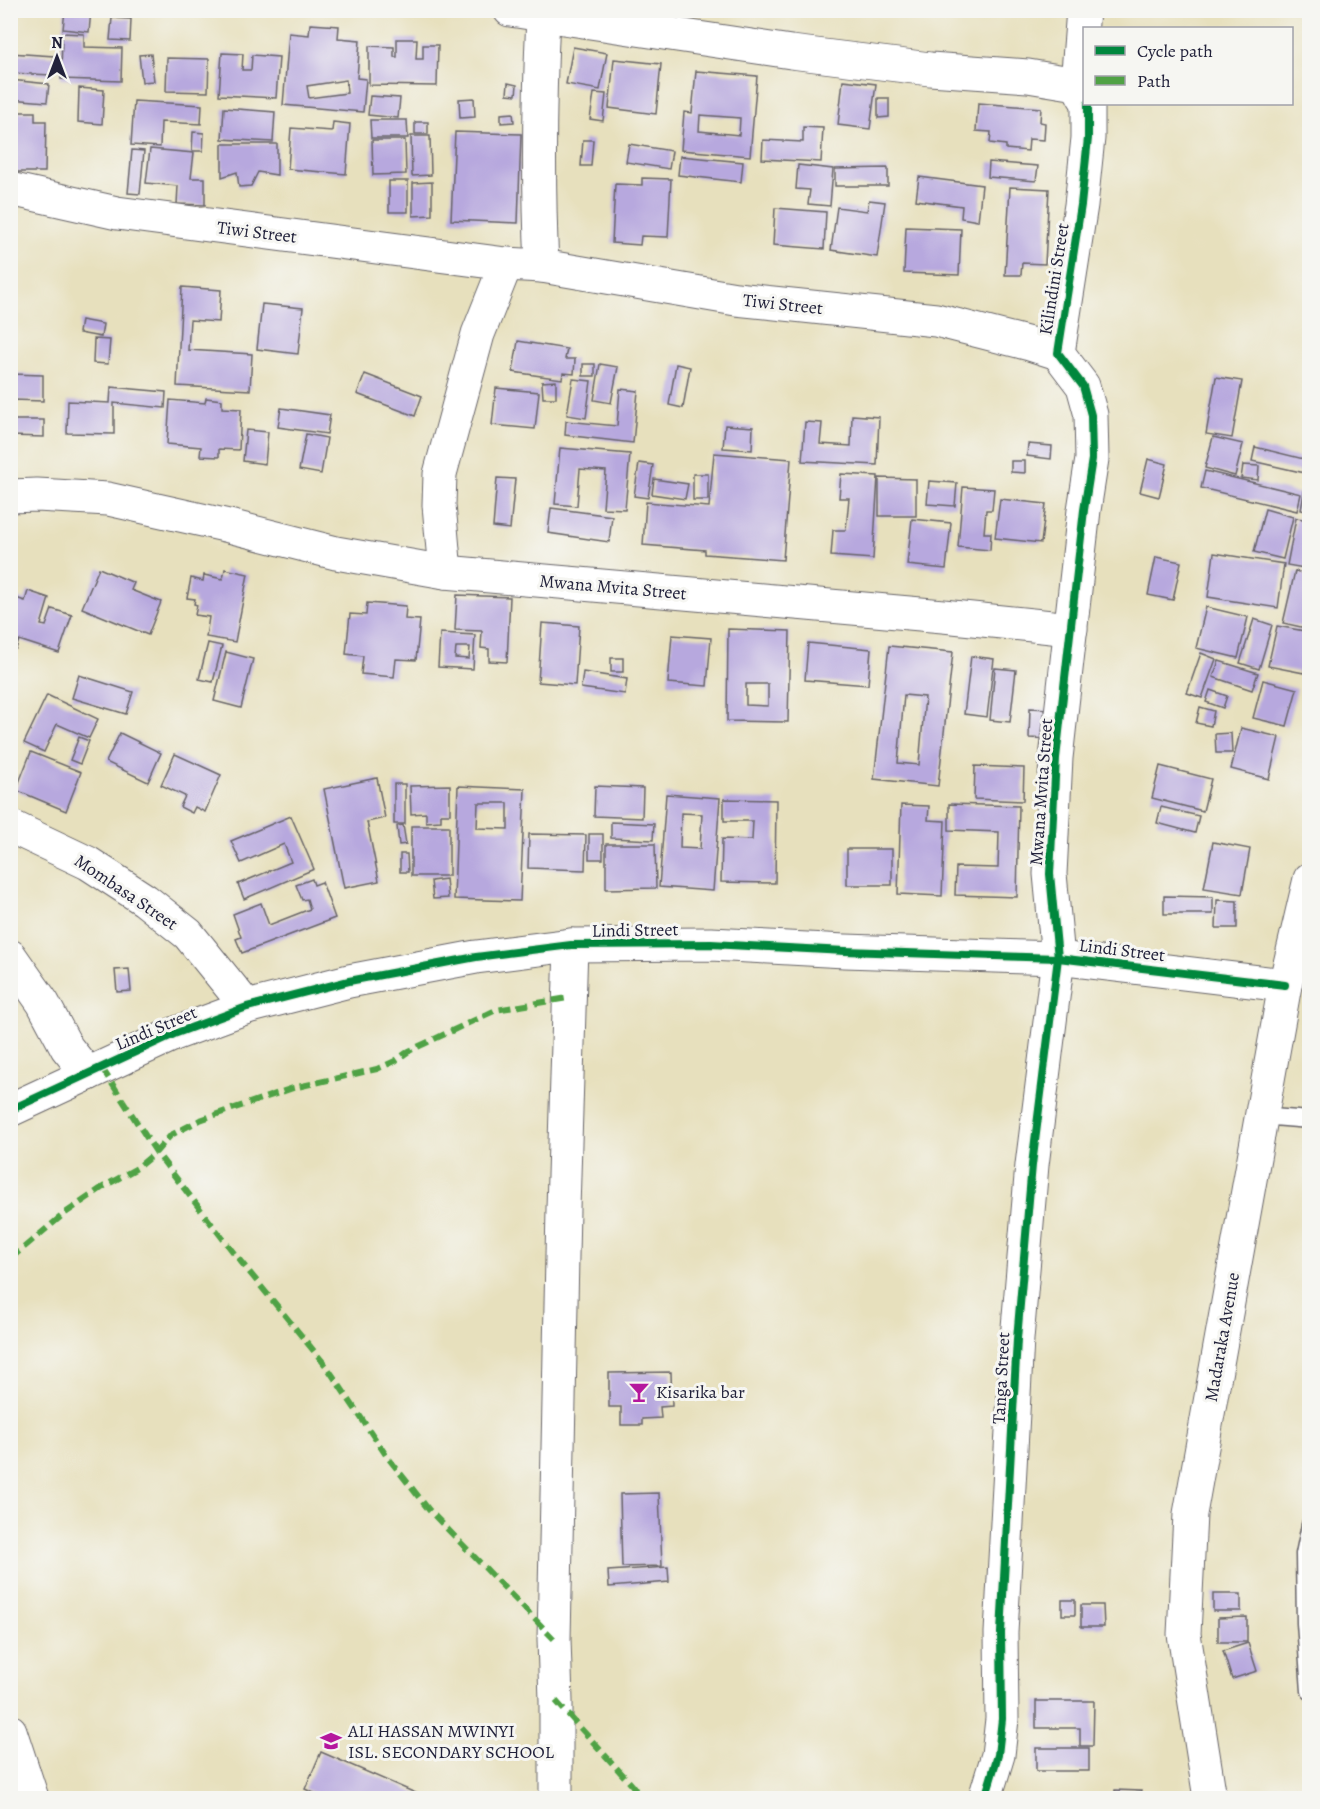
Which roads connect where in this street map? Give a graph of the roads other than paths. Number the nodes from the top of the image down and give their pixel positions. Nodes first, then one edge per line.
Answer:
1 (510, 10) edge
2 (1083, 10) edge
3 (543, 16) junction
4 (1083, 95) edge
5 (1084, 105) edge
6 (10, 189) edge
7 (506, 264) junction
8 (542, 266) junction
9 (1058, 353) junction
10 (10, 496) edge
11 (445, 572) junction
12 (1071, 629) junction
13 (10, 826) edge
14 (1310, 879) edge
15 (571, 945) junction
16 (10, 956) edge
17 (1058, 958) junction
18 (1285, 986) junction
19 (247, 1006) junction
20 (88, 1074) junction
21 (10, 1110) edge
22 (1261, 1116) junction
23 (1310, 1120) edge
24 (1310, 1525) edge
25 (1310, 1691) edge
26 (10, 1731) edge
27 (32, 1798) edge
28 (556, 1798) edge
29 (985, 1798) edge
30 (1210, 1798) edge

1 - 3 street
2 - 4 street, Kilindini Street
3 - 4 street
3 - 8 street
5 - 9 street, Kilindini Street
6 - 7 street, Tiwi Street
7 - 8 street, Tiwi Street
7 - 11 street
8 - 9 street, Tiwi Street
9 - 12 street, Kilindini Street
10 - 11 street, Mwana Mvita Street
11 - 12 street, Mwana Mvita Street
12 - 17 street, Mwana Mvita Street
13 - 19 street, Mombasa Street
14 - 18 street, Madaraka Avenue
15 - 17 street, Lindi Street
15 - 19 street, Lindi Street
15 - 28 street
16 - 20 street
17 - 18 street, Lindi Street
17 - 29 street, Tanga Street
18 - 22 street, Madaraka Avenue
19 - 20 street, Lindi Street
20 - 21 street, Lindi Street
22 - 23 lane
22 - 30 street, Madaraka Avenue
24 - 25 lane
26 - 27 street

